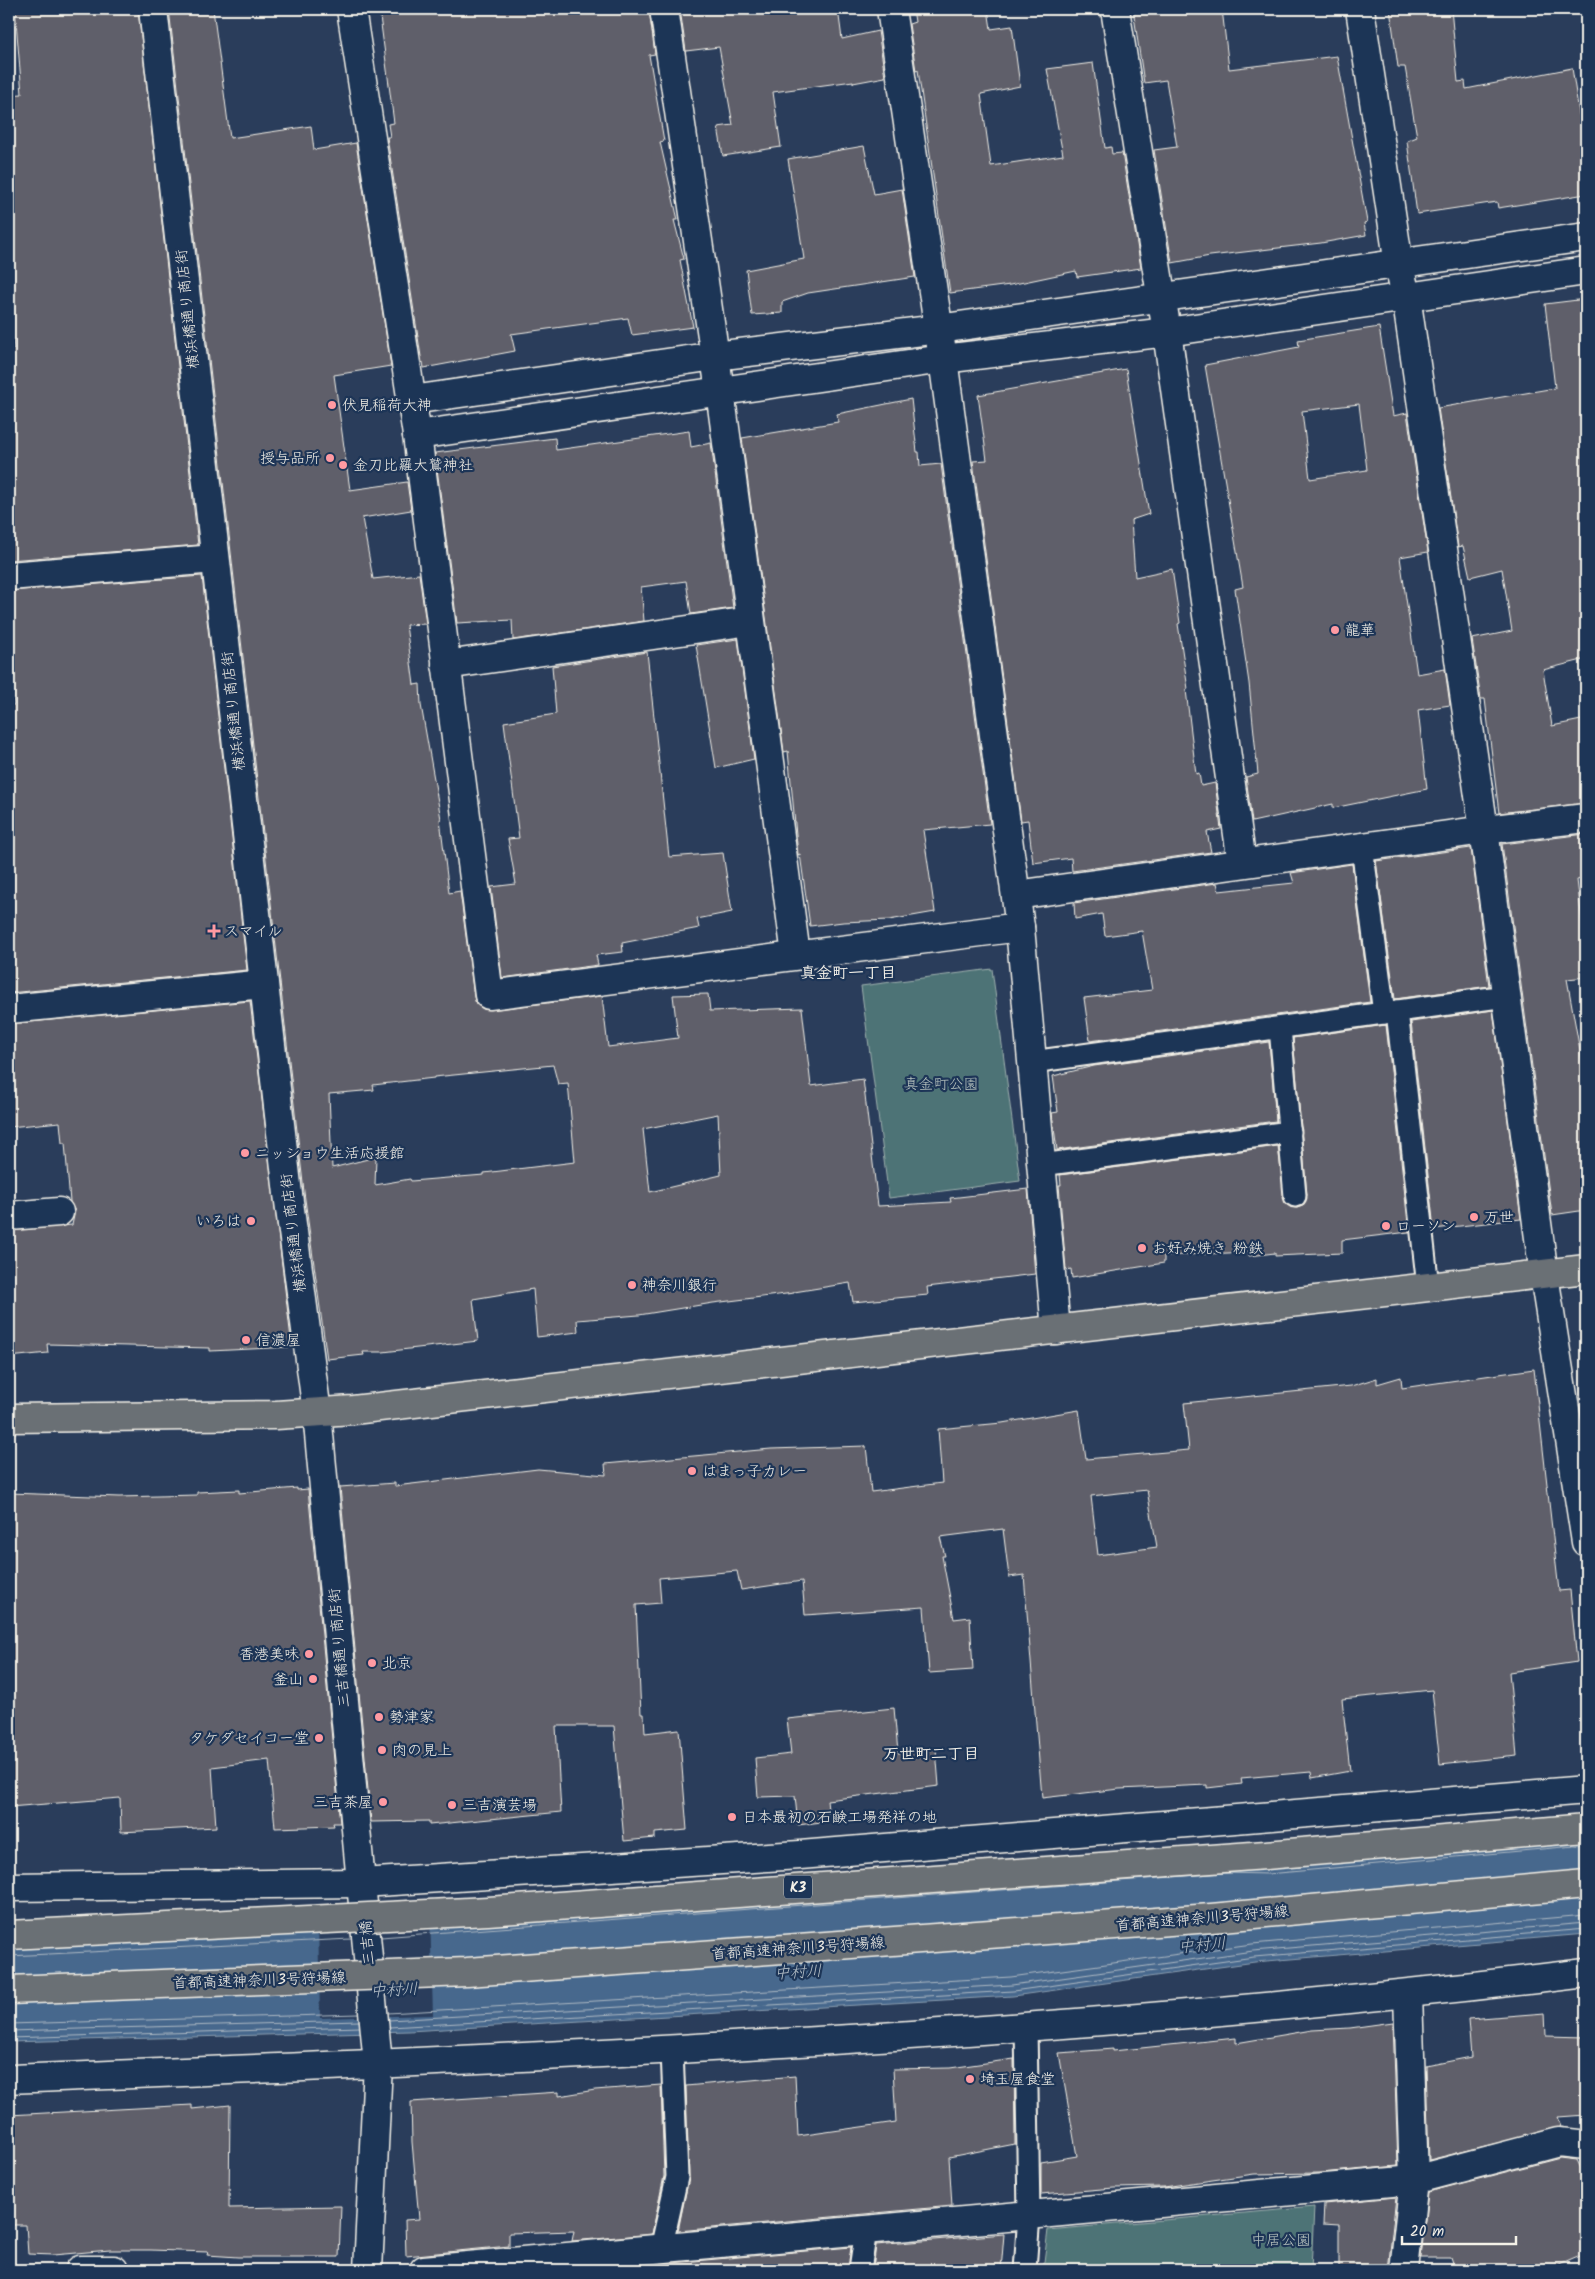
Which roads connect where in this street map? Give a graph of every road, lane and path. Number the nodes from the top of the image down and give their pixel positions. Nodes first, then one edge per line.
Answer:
1 (153, 9) edge
2 (351, 9) edge
3 (664, 9) edge
4 (891, 9) edge
5 (1115, 9) edge
6 (1360, 9) edge
7 (1586, 237) edge
8 (1399, 265) junction
9 (1586, 271) edge
10 (1406, 296) junction
11 (1160, 297) junction
12 (938, 329) junction
13 (1167, 332) junction
14 (715, 356) junction
15 (944, 360) junction
16 (720, 391) junction
17 (412, 400) junction
18 (416, 435) junction
19 (216, 559) junction
20 (9, 576) edge
21 (750, 621) junction
22 (446, 665) junction
23 (1586, 818) edge
24 (1484, 830) junction
25 (1362, 847) junction
26 (1242, 864) junction
27 (1016, 895) junction
28 (1020, 927) junction
29 (796, 955) junction
30 (264, 984) junction
31 (1506, 996) junction
32 (9, 1010) edge
33 (1391, 1012) junction
34 (1280, 1028) junction
35 (1032, 1062) junction
36 (1290, 1132) junction
37 (1041, 1165) junction
38 (1296, 1196) dead end
39 (59, 1212) dead end
40 (9, 1216) edge
41 (1586, 1269) edge
42 (1544, 1275) junction
43 (1428, 1288) junction
44 (1056, 1330) junction
45 (317, 1413) junction
46 (9, 1418) edge
47 (1586, 1542) edge
48 (1586, 1790) edge
49 (1586, 1828) edge
50 (361, 1883) junction
51 (1586, 1884) edge
52 (9, 1887) edge
53 (9, 1935) edge
54 (1586, 1973) edge
55 (9, 1990) edge
56 (1408, 1994) junction
57 (1026, 2026) junction
58 (672, 2050) junction
59 (378, 2064) junction
60 (9, 2079) edge
61 (1586, 2145) edge
62 (1414, 2180) junction
63 (1028, 2215) junction
64 (866, 2230) junction
65 (658, 2260) edge
66 (80, 2270) edge
67 (97, 2270) edge
68 (114, 2270) edge
69 (368, 2270) edge
70 (424, 2270) edge
71 (860, 2270) edge
72 (1025, 2270) edge
73 (1404, 2270) edge

1 - 19 street, 横浜橋通り商店街
2 - 17 street
3 - 14 street
4 - 12 street
5 - 11 street
6 - 8 street
7 - 8 street
8 - 10 street
8 - 11 street
9 - 10 street
10 - 13 street
10 - 24 street
11 - 12 street
11 - 13 street
12 - 14 street
12 - 15 street
13 - 15 street
13 - 26 street
14 - 16 street
14 - 17 street
15 - 16 street
15 - 27 street
16 - 18 street
16 - 21 street
17 - 18 street
18 - 22 street
19 - 20 street
19 - 30 street, 横浜橋通り商店街
21 - 22 street
21 - 29 street
22 - 29 street
23 - 24 street
24 - 25 street
24 - 31 street
25 - 26 street
25 - 33 lane
26 - 27 street
27 - 28 street
28 - 29 street
28 - 35 street
30 - 32 street
30 - 45 street, 横浜橋通り商店街
31 - 33 lane
31 - 42 street
33 - 34 lane
33 - 43 lane
34 - 35 lane
34 - 36 lane
35 - 37 street
36 - 37 lane
36 - 38 lane
37 - 44 street
39 - 40 street
41 - 42 main road
42 - 43 main road
42 - 47 street
43 - 44 main road
44 - 45 main road
45 - 46 main road
45 - 50 street, 三吉橋通り商店街
48 - 50 street
49 - 53 main road, K3, bridge
50 - 52 street
50 - 59 street, 三吉橋, bridge
51 - 55 main road, 首都高速神奈川3号狩場線, bridge
54 - 56 street
56 - 57 street
56 - 62 street
57 - 58 street
57 - 63 lane
58 - 59 street
58 - 65 lane
59 - 60 street
59 - 69 street, 三吉橋
61 - 62 street
62 - 63 street
62 - 73 street
63 - 64 street
63 - 72 lane
64 - 65 street
64 - 71 lane
65 - 70 street
66 - 67 street
67 - 68 street

